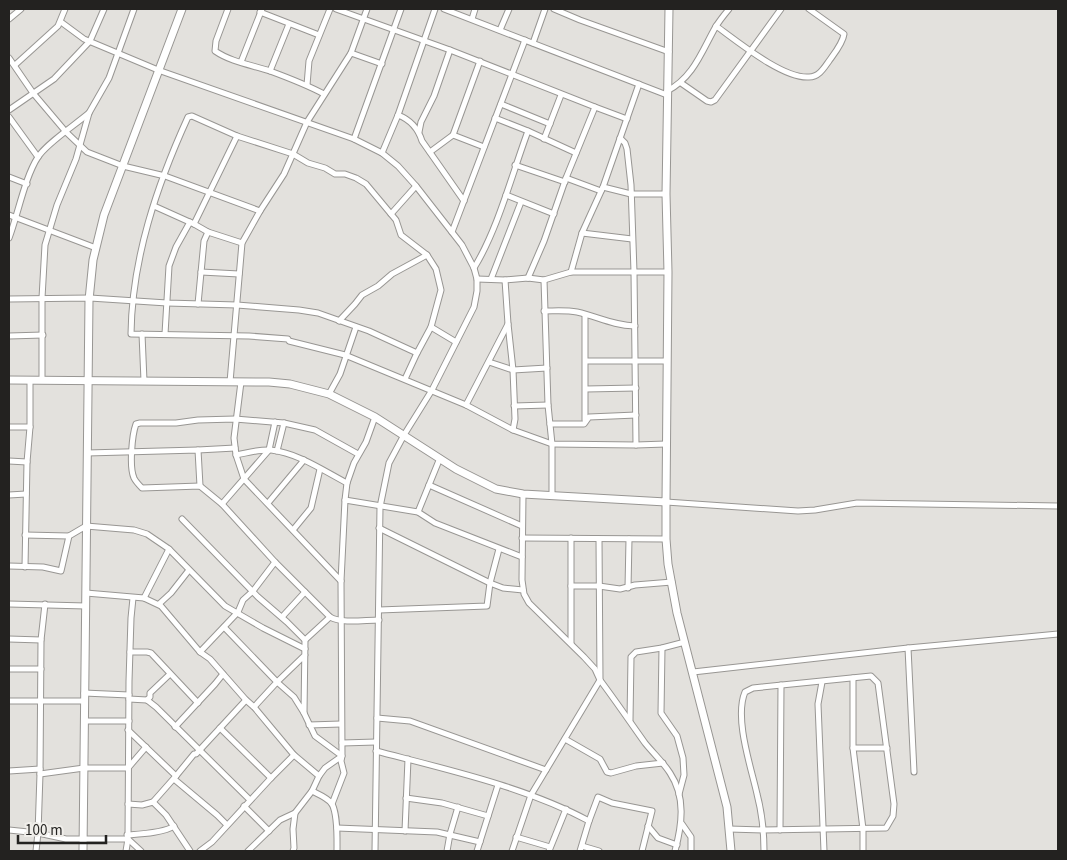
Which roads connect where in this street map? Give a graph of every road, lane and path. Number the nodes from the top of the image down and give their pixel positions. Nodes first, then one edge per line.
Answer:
1 (21, 9) edge
2 (64, 9) edge
3 (104, 9) edge
4 (134, 9) edge
5 (182, 9) edge
6 (228, 9) edge
7 (330, 9) edge
8 (336, 9) edge
9 (367, 9) edge
10 (401, 9) edge
11 (435, 9) edge
12 (444, 9) edge
13 (475, 9) edge
14 (509, 9) edge
15 (545, 9) edge
16 (554, 9) edge
17 (728, 9) edge
18 (781, 9) edge
19 (810, 9) edge
20 (667, 10) edge
21 (9, 11) edge
22 (261, 11) edge
23 (16, 15) junction
24 (9, 19) edge
25 (363, 19) junction
26 (472, 20) junction
27 (61, 22) junction
28 (289, 24) junction
29 (716, 26) junction
30 (393, 29) junction
31 (500, 30) junction
32 (319, 35) junction
33 (423, 40) junction
34 (525, 40) junction
35 (90, 41) junction
36 (533, 43) junction
37 (450, 50) junction
38 (751, 51) junction
39 (669, 52) junction
40 (351, 53) junction
41 (119, 54) junction
42 (9, 58) edge
43 (480, 61) junction
44 (241, 62) junction
45 (382, 64) junction
46 (15, 65) junction
47 (158, 70) junction
48 (270, 72) junction
49 (512, 74) junction
50 (681, 82) junction
51 (639, 84) junction
52 (307, 85) junction
53 (33, 93) junction
54 (667, 93) junction
55 (324, 94) junction
56 (561, 95) junction
57 (501, 104) junction
58 (595, 107) junction
59 (9, 110) edge
60 (89, 113) junction
61 (398, 115) junction
62 (9, 118) edge
63 (495, 118) junction
64 (627, 119) junction
65 (307, 122) junction
66 (550, 124) junction
67 (528, 131) junction
68 (66, 132) junction
69 (419, 132) junction
70 (453, 135) junction
71 (237, 136) junction
72 (620, 138) junction
73 (354, 139) junction
74 (544, 139) junction
75 (79, 146) junction
76 (484, 147) junction
77 (430, 152) junction
78 (382, 153) junction
79 (576, 153) junction
80 (293, 154) junction
81 (38, 157) junction
82 (515, 165) junction
83 (123, 166) junction
84 (165, 176) junction
85 (9, 177) edge
86 (565, 180) junction
87 (27, 184) junction
88 (416, 186) junction
89 (602, 189) junction
90 (210, 192) junction
91 (631, 194) junction
92 (666, 194) junction
93 (506, 195) junction
94 (464, 201) junction
95 (521, 202) junction
96 (154, 206) junction
97 (260, 211) junction
98 (391, 214) junction
99 (554, 214) junction
100 (9, 215) edge
101 (16, 218) junction
102 (192, 223) junction
103 (49, 230) junction
104 (208, 232) junction
105 (452, 232) junction
106 (582, 233) junction
107 (9, 238) edge
108 (632, 239) junction
109 (242, 242) junction
110 (96, 248) junction
111 (427, 255) junction
112 (474, 268) junction
113 (201, 272) junction
114 (571, 272) junction
115 (634, 272) junction
116 (668, 272) junction
117 (239, 274) junction
118 (528, 278) junction
119 (477, 279) junction
120 (491, 279) junction
121 (505, 280) junction
122 (544, 280) junction
123 (42, 298) junction
124 (90, 298) junction
125 (9, 300) edge
126 (134, 301) junction
127 (166, 303) junction
128 (198, 304) junction
129 (237, 305) junction
130 (544, 311) junction
131 (585, 315) junction
132 (339, 321) junction
133 (508, 324) junction
134 (431, 326) junction
135 (635, 326) junction
136 (356, 327) junction
137 (142, 334) junction
138 (165, 334) junction
139 (43, 335) junction
140 (9, 336) edge
141 (233, 336) junction
142 (456, 342) junction
143 (417, 353) junction
144 (346, 355) junction
145 (586, 361) junction
146 (635, 361) junction
147 (667, 361) junction
148 (489, 362) junction
149 (547, 368) junction
150 (513, 370) junction
151 (405, 379) junction
152 (9, 380) edge
153 (30, 380) junction
154 (42, 380) junction
155 (88, 380) junction
156 (144, 381) junction
157 (230, 382) junction
158 (241, 382) junction
159 (636, 388) junction
160 (586, 389) junction
161 (432, 390) junction
162 (329, 394) junction
163 (466, 405) junction
164 (548, 405) junction
165 (514, 406) junction
166 (636, 415) junction
167 (375, 417) junction
168 (236, 418) junction
169 (586, 420) junction
170 (275, 422) junction
171 (284, 423) junction
172 (550, 424) junction
173 (9, 427) edge
174 (30, 427) junction
175 (513, 430) junction
176 (404, 435) junction
177 (552, 444) junction
178 (666, 444) junction
179 (636, 445) junction
180 (235, 448) junction
181 (198, 450) junction
182 (269, 450) junction
183 (132, 451) junction
184 (277, 451) junction
185 (87, 452) junction
186 (358, 454) junction
187 (236, 455) junction
188 (440, 458) junction
189 (304, 460) junction
190 (9, 461) edge
191 (27, 462) junction
192 (320, 469) junction
193 (244, 479) junction
194 (347, 483) junction
195 (429, 485) junction
196 (200, 486) junction
197 (9, 494) edge
198 (26, 494) junction
199 (523, 494) junction
200 (552, 496) junction
201 (345, 500) junction
202 (666, 502) junction
203 (268, 503) junction
204 (222, 504) junction
205 (1058, 506) edge
206 (380, 507) junction
207 (418, 512) junction
208 (182, 519) dead end
209 (86, 526) junction
210 (522, 526) junction
211 (379, 528) junction
212 (293, 530) junction
213 (25, 535) junction
214 (69, 536) junction
215 (522, 538) junction
216 (571, 538) junction
217 (599, 539) junction
218 (629, 539) junction
219 (666, 539) junction
220 (169, 549) junction
221 (499, 549) junction
222 (522, 557) junction
223 (275, 562) junction
224 (9, 566) edge
225 (25, 567) junction
226 (190, 570) junction
227 (341, 581) junction
228 (672, 582) junction
229 (490, 583) junction
230 (571, 586) junction
231 (599, 586) junction
232 (628, 588) junction
233 (523, 590) junction
234 (254, 591) junction
235 (305, 592) junction
236 (86, 593) junction
237 (133, 598) junction
238 (144, 598) junction
239 (9, 604) edge
240 (45, 604) junction
241 (158, 604) junction
242 (86, 606) junction
243 (379, 610) junction
244 (238, 612) junction
245 (282, 617) junction
246 (330, 617) junction
247 (342, 619) junction
248 (378, 620) junction
249 (224, 627) junction
250 (1058, 634) edge
251 (9, 639) edge
252 (42, 640) junction
253 (305, 640) junction
254 (685, 642) junction
255 (571, 643) junction
256 (662, 648) junction
257 (908, 648) junction
258 (130, 652) junction
259 (200, 652) junction
260 (305, 652) junction
261 (9, 669) edge
262 (41, 669) junction
263 (693, 672) junction
264 (170, 674) junction
265 (223, 674) junction
266 (853, 678) junction
267 (600, 680) junction
268 (277, 682) junction
269 (822, 682) junction
270 (781, 685) junction
271 (84, 693) junction
272 (129, 697) junction
273 (147, 700) junction
274 (246, 700) junction
275 (9, 701) edge
276 (40, 701) junction
277 (84, 701) junction
278 (198, 704) junction
279 (254, 707) junction
280 (304, 713) junction
281 (377, 718) junction
282 (84, 721) junction
283 (129, 721) junction
284 (630, 721) junction
285 (341, 724) junction
286 (309, 725) junction
287 (175, 727) junction
288 (220, 728) junction
289 (128, 730) junction
290 (565, 739) junction
291 (376, 742) junction
292 (342, 743) junction
293 (146, 747) junction
294 (853, 748) junction
295 (886, 748) junction
296 (199, 751) junction
297 (376, 751) junction
298 (294, 755) junction
299 (342, 756) junction
300 (408, 760) junction
301 (663, 763) junction
302 (84, 768) junction
303 (128, 768) junction
304 (546, 770) junction
305 (9, 771) edge
306 (40, 771) junction
307 (914, 772) dead end
308 (319, 776) junction
309 (175, 778) junction
310 (271, 778) junction
311 (498, 785) junction
312 (312, 791) junction
313 (679, 794) junction
314 (531, 795) junction
315 (406, 798) junction
316 (250, 800) junction
317 (153, 802) junction
318 (128, 804) junction
319 (332, 804) junction
320 (244, 806) junction
321 (458, 807) junction
322 (566, 808) junction
323 (295, 813) junction
324 (488, 816) junction
325 (589, 821) junction
326 (682, 824) junction
327 (227, 825) junction
328 (174, 826) junction
329 (648, 826) junction
330 (337, 828) junction
331 (823, 828) junction
332 (375, 829) junction
333 (729, 829) junction
334 (863, 829) junction
335 (9, 830) edge
336 (405, 830) junction
337 (764, 830) junction
338 (780, 830) junction
339 (269, 831) junction
340 (38, 833) junction
341 (450, 834) junction
342 (128, 837) junction
343 (516, 837) junction
344 (83, 839) junction
345 (480, 842) junction
346 (676, 845) junction
347 (549, 849) edge
348 (581, 849) edge
349 (36, 851) edge
350 (83, 851) edge
351 (126, 851) edge
352 (141, 851) edge
353 (190, 851) edge
354 (200, 851) edge
355 (248, 851) edge
356 (293, 851) edge
357 (337, 851) edge
358 (374, 851) edge
359 (447, 851) edge
360 (477, 851) edge
361 (512, 851) edge
362 (598, 851) edge
363 (642, 851) edge
364 (675, 851) edge
365 (691, 851) edge
366 (731, 851) edge
367 (764, 851) edge
368 (824, 851) edge
369 (863, 851) edge

1 - 23 street
2 - 27 street
3 - 35 street
4 - 41 street
5 - 47 street
6 - 44 street
7 - 32 street
8 - 25 street
9 - 25 street
10 - 30 street
11 - 33 street
12 - 26 street
13 - 26 street
14 - 31 street
15 - 36 street
16 - 39 street
17 - 29 street
18 - 38 street
19 - 38 street
20 - 39 street
21 - 23 street
22 - 28 street
22 - 44 street
23 - 24 street
25 - 30 street
25 - 40 street
26 - 31 street
27 - 35 street
27 - 46 street
28 - 32 street
28 - 48 street
29 - 38 street
29 - 50 street
30 - 33 street
30 - 45 street
31 - 34 street
32 - 52 street
33 - 37 street
33 - 61 street
34 - 36 street
34 - 49 street
35 - 41 street
35 - 53 street
36 - 51 street
37 - 43 street
37 - 69 street
38 - 50 street
39 - 54 street
40 - 45 street
40 - 55 street
41 - 47 street
41 - 60 street
42 - 46 street
43 - 49 street
43 - 70 street
44 - 48 street
45 - 73 street
46 - 53 street
47 - 65 street
47 - 83 street
48 - 52 street
49 - 56 street
49 - 57 street
50 - 54 street
51 - 54 street
51 - 64 street
52 - 55 street
53 - 59 street
53 - 68 street
54 - 92 street
55 - 65 street
56 - 58 street
56 - 66 street
57 - 63 street
57 - 66 street
58 - 64 street
58 - 79 street
60 - 68 street
60 - 75 street
61 - 69 street
61 - 78 street
62 - 81 street
63 - 67 street
63 - 76 street
64 - 72 street
65 - 73 street
65 - 80 street
66 - 74 street
67 - 74 street
67 - 82 street
68 - 75 street
68 - 81 street
69 - 77 street
70 - 76 street
70 - 77 street
71 - 80 street
71 - 84 street
71 - 90 street
72 - 89 street
72 - 91 street
73 - 78 street
74 - 79 street
75 - 83 street
75 - 103 street
76 - 94 street
77 - 94 street
78 - 88 street
79 - 86 street
80 - 97 street
80 - 98 street
81 - 87 street
82 - 86 street
82 - 93 street
83 - 84 street
83 - 110 street
84 - 90 street
84 - 96 street
85 - 87 street
86 - 89 street
86 - 99 street
87 - 101 street
88 - 98 street
88 - 105 street
89 - 91 street
89 - 106 street
90 - 97 street
90 - 102 street
91 - 92 street
91 - 108 street
92 - 116 street
93 - 95 street
93 - 112 street
94 - 105 street
95 - 99 street
95 - 120 street
96 - 102 street
96 - 126 street
97 - 109 street
98 - 111 street
99 - 118 street
100 - 101 street
101 - 103 street
101 - 107 street
102 - 104 street
102 - 127 street
103 - 110 street
103 - 123 street
104 - 109 street
104 - 113 street
105 - 112 street
106 - 108 street
106 - 114 street
108 - 115 street
109 - 117 street
110 - 124 street
111 - 132 street
111 - 134 street
112 - 119 street
113 - 117 street
113 - 128 street
114 - 115 street
114 - 122 street
115 - 116 street
115 - 135 street
116 - 147 street
117 - 129 street
118 - 121 street
118 - 122 street
119 - 120 street
119 - 142 street
120 - 121 street
121 - 133 street
122 - 130 street
123 - 124 street
123 - 125 street
123 - 139 street
124 - 126 street
124 - 155 street
126 - 127 street
126 - 137 street
127 - 128 street
127 - 138 street
128 - 129 street
129 - 132 street
129 - 141 street
130 - 131 street
130 - 149 street
131 - 135 street
131 - 145 street
132 - 136 street
133 - 148 street
133 - 150 street
134 - 142 street
134 - 143 street
135 - 146 street
136 - 143 street
136 - 144 street
137 - 138 street
137 - 156 street
138 - 141 street
139 - 140 street
139 - 154 street
141 - 144 street
141 - 157 street
142 - 161 street
143 - 151 street
144 - 151 street
144 - 162 street
145 - 146 street
145 - 160 street
146 - 147 street
146 - 159 street
147 - 178 street
148 - 150 street
148 - 163 street
149 - 150 street
149 - 164 street
150 - 165 street
151 - 161 street
152 - 153 street
153 - 154 street
153 - 174 street
154 - 155 street
155 - 156 street
155 - 185 street
156 - 157 street
157 - 158 street
158 - 162 street
158 - 168 street
159 - 160 street
159 - 166 street
160 - 169 street
161 - 163 street
161 - 176 street
162 - 167 street
163 - 175 street
164 - 165 street
164 - 172 street
165 - 175 street
166 - 169 street
166 - 179 street
167 - 176 street
167 - 186 street
168 - 170 street
168 - 180 street
168 - 183 street
169 - 172 street
170 - 171 street
170 - 182 street
171 - 184 street
171 - 186 street
172 - 177 street
173 - 174 street
174 - 191 street
175 - 177 street
176 - 188 street
176 - 206 street
177 - 179 street
177 - 200 street
178 - 179 street
178 - 202 street
180 - 181 street
180 - 187 street
181 - 183 street
181 - 196 street
182 - 184 street
182 - 187 street
182 - 193 street
183 - 185 street
183 - 196 street
184 - 189 street
185 - 209 street
186 - 194 street
187 - 193 street
188 - 195 street
188 - 199 street
189 - 192 street
189 - 203 street
190 - 191 street
191 - 198 street
192 - 194 street
192 - 212 street
193 - 203 street
193 - 204 street
194 - 201 street
195 - 207 street
195 - 210 street
196 - 204 street
197 - 198 street
198 - 213 street
199 - 200 street
199 - 210 street
200 - 202 street
201 - 206 street
201 - 227 street
202 - 205 street
202 - 219 street
203 - 212 street
204 - 223 street
206 - 207 street
206 - 211 street
207 - 221 street
208 - 234 street
209 - 214 street
209 - 220 street
209 - 236 street
210 - 215 street
211 - 229 street
211 - 243 street
212 - 227 street
213 - 214 street
213 - 225 street
214 - 225 street
215 - 216 street
215 - 222 street
216 - 217 street
216 - 230 street
217 - 218 street
217 - 231 street
218 - 219 street
218 - 232 street
219 - 228 street
220 - 226 street
220 - 238 street
221 - 222 street
221 - 229 street
222 - 233 street
223 - 234 street
223 - 235 street
224 - 225 street
226 - 241 street
226 - 244 street
227 - 247 street
228 - 232 street
228 - 254 street
229 - 233 street
229 - 243 street
230 - 231 street
230 - 255 street
231 - 232 street
231 - 267 street
233 - 255 street
234 - 244 street
234 - 245 street
235 - 245 street
235 - 246 street
236 - 237 street
236 - 242 street
237 - 238 street
237 - 258 street
238 - 241 street
239 - 240 street
240 - 242 street
240 - 252 street
241 - 259 street
242 - 271 street
243 - 248 street
244 - 249 street
244 - 260 street
245 - 253 street
246 - 247 street
246 - 253 street
247 - 248 street
247 - 285 street
248 - 281 street
249 - 259 street
249 - 268 street
250 - 257 street
251 - 252 street
252 - 262 street
253 - 260 street
254 - 256 street
254 - 263 street
255 - 267 street
256 - 284 street
256 - 313 street
257 - 263 street
257 - 307 street
258 - 264 street
258 - 272 street
259 - 265 street
260 - 268 street
260 - 280 street
261 - 262 street
262 - 276 street
263 - 333 street
264 - 273 street
264 - 278 street
265 - 274 street
265 - 278 street
266 - 269 street
266 - 294 street
266 - 295 street
267 - 284 street
267 - 290 street
268 - 279 street
268 - 280 street
269 - 270 street
269 - 331 street
270 - 337 street
270 - 338 street
271 - 272 street
271 - 277 street
272 - 273 street
272 - 283 street
273 - 287 street
274 - 279 street
274 - 288 street
275 - 276 street
276 - 277 street
276 - 306 street
277 - 282 street
278 - 287 street
279 - 298 street
280 - 286 street
281 - 291 street
281 - 304 street
282 - 283 street
282 - 302 street
283 - 289 street
284 - 301 street
285 - 286 street
285 - 292 street
286 - 299 street
287 - 296 street
288 - 296 street
288 - 310 street
289 - 293 street
289 - 303 street
290 - 301 street
290 - 304 street
291 - 292 street
291 - 297 street
292 - 299 street
293 - 303 street
293 - 309 street
294 - 295 street
294 - 334 street
295 - 334 street
296 - 309 street
296 - 316 street
297 - 300 street
297 - 332 street
298 - 308 street
298 - 310 street
299 - 308 street
299 - 319 street
300 - 311 street
300 - 315 street
301 - 313 street
302 - 303 street
302 - 306 street
302 - 344 street
303 - 318 street
304 - 314 street
305 - 306 street
306 - 340 street
308 - 312 street
309 - 317 street
309 - 327 street
310 - 316 street
311 - 314 street
311 - 324 street
312 - 319 street
312 - 323 street
313 - 326 street
314 - 322 street
314 - 343 street
315 - 321 street
315 - 336 street
316 - 320 street
317 - 318 street
317 - 328 street
318 - 342 street
319 - 330 street
320 - 327 street
320 - 339 street
321 - 324 street
321 - 341 street
322 - 325 street
322 - 347 street
323 - 339 street
323 - 356 street
324 - 345 street
325 - 329 street
325 - 348 street
326 - 346 street
326 - 365 street
327 - 354 street
328 - 342 street
328 - 353 street
329 - 346 street
329 - 363 street
330 - 332 street
330 - 357 street
331 - 334 street
331 - 338 street
331 - 368 street
332 - 336 street
332 - 358 street
333 - 337 street
333 - 366 street
334 - 369 street
335 - 340 street
336 - 341 street
337 - 338 street
337 - 367 street
339 - 355 street
340 - 344 street
340 - 349 street
341 - 345 street
341 - 359 street
342 - 344 street
342 - 351 street
342 - 352 street
343 - 347 street
343 - 361 street
344 - 350 street
345 - 360 street
346 - 364 street
348 - 362 street

